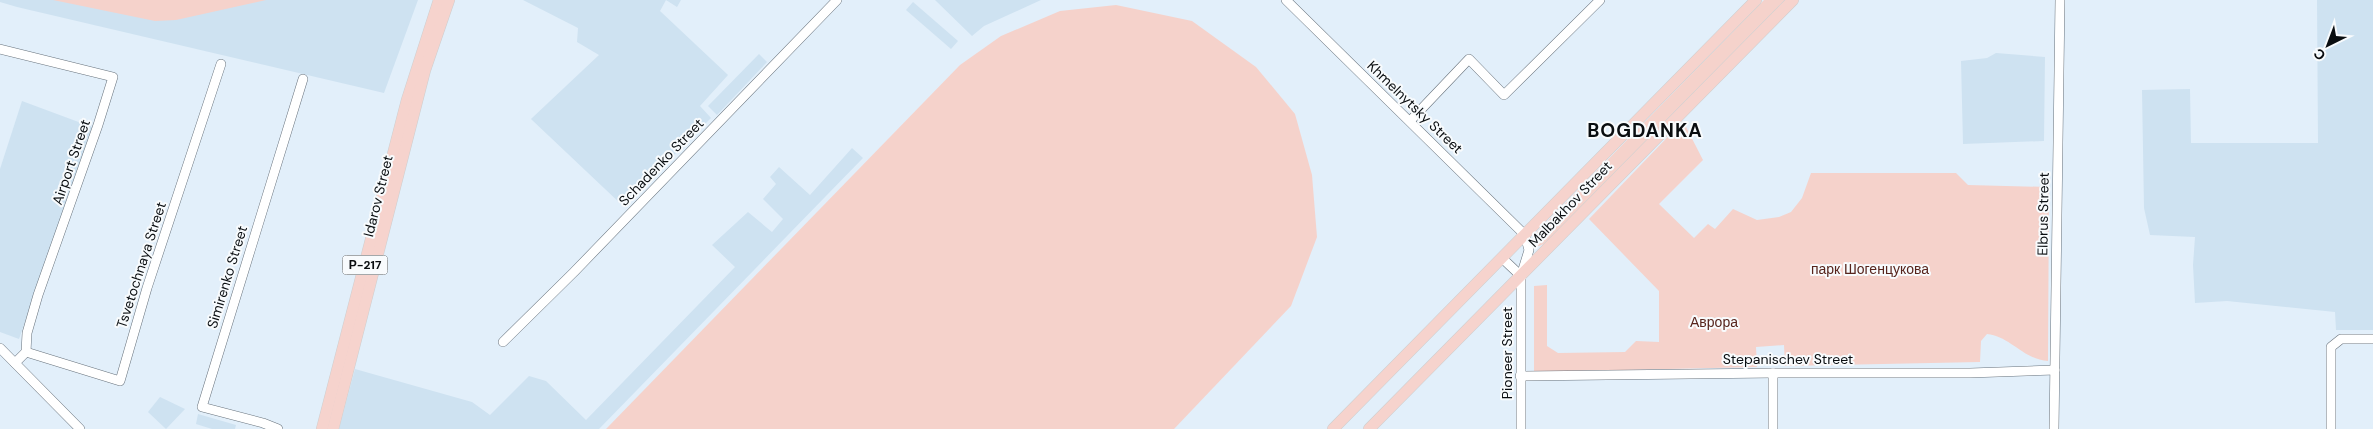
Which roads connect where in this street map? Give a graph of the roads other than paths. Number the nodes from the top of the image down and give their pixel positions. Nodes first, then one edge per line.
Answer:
1 (439, 0) edge
2 (449, 0) edge
3 (837, 0) edge
4 (1286, 0) edge
5 (1600, 0) edge
6 (1756, 0) edge
7 (1793, 0) edge
8 (2060, 0) edge
9 (0, 49) edge
10 (221, 64) dead end
11 (303, 79) dead end
12 (1410, 121) junction
13 (1525, 235) junction
14 (1529, 250) junction
15 (1543, 253) junction
16 (1502, 258) junction
17 (1521, 276) junction
18 (2373, 339) edge
19 (503, 342) dead end
20 (0, 348) edge
21 (26, 352) junction
22 (15, 363) junction
23 (2055, 370) junction
24 (1773, 373) junction
25 (1520, 376) junction
26 (80, 429) edge
27 (278, 429) edge
28 (322, 429) edge
29 (333, 429) edge
30 (1333, 429) edge
31 (1369, 429) edge
32 (1521, 429) edge
33 (1773, 429) edge
34 (2054, 429) edge
35 (2331, 429) edge

1 - 28 main road, Idarov Street / Р-217
2 - 29 main road, Idarov Street / Р-217
3 - 19 street, Schadenko Street
4 - 12 street, Khmelnytsky Street
5 - 12 street
6 - 13 main road, Malbakhov Street
7 - 15 main road, Malbakhov Street
8 - 23 street, Elbrus Street
9 - 21 street, Airport Street
10 - 21 street, Tsvetochnaya Street
11 - 27 street, Simirenko Street
12 - 13 street, Khmelnytsky Street
13 - 14 street
13 - 16 main road, Malbakhov Street
14 - 15 street
14 - 17 street, Pioneer Street
15 - 17 main road, Malbakhov Street
16 - 17 street
16 - 30 main road, Malbakhov Street
17 - 25 street, Pioneer Street
17 - 31 main road, Malbakhov Street
18 - 35 street
20 - 22 street
21 - 22 street
22 - 26 street
23 - 24 street, Stepanischev Street
23 - 34 street, Elbrus Street
24 - 25 street, Stepanischev Street
24 - 33 street
25 - 32 street, Pioneer Street

